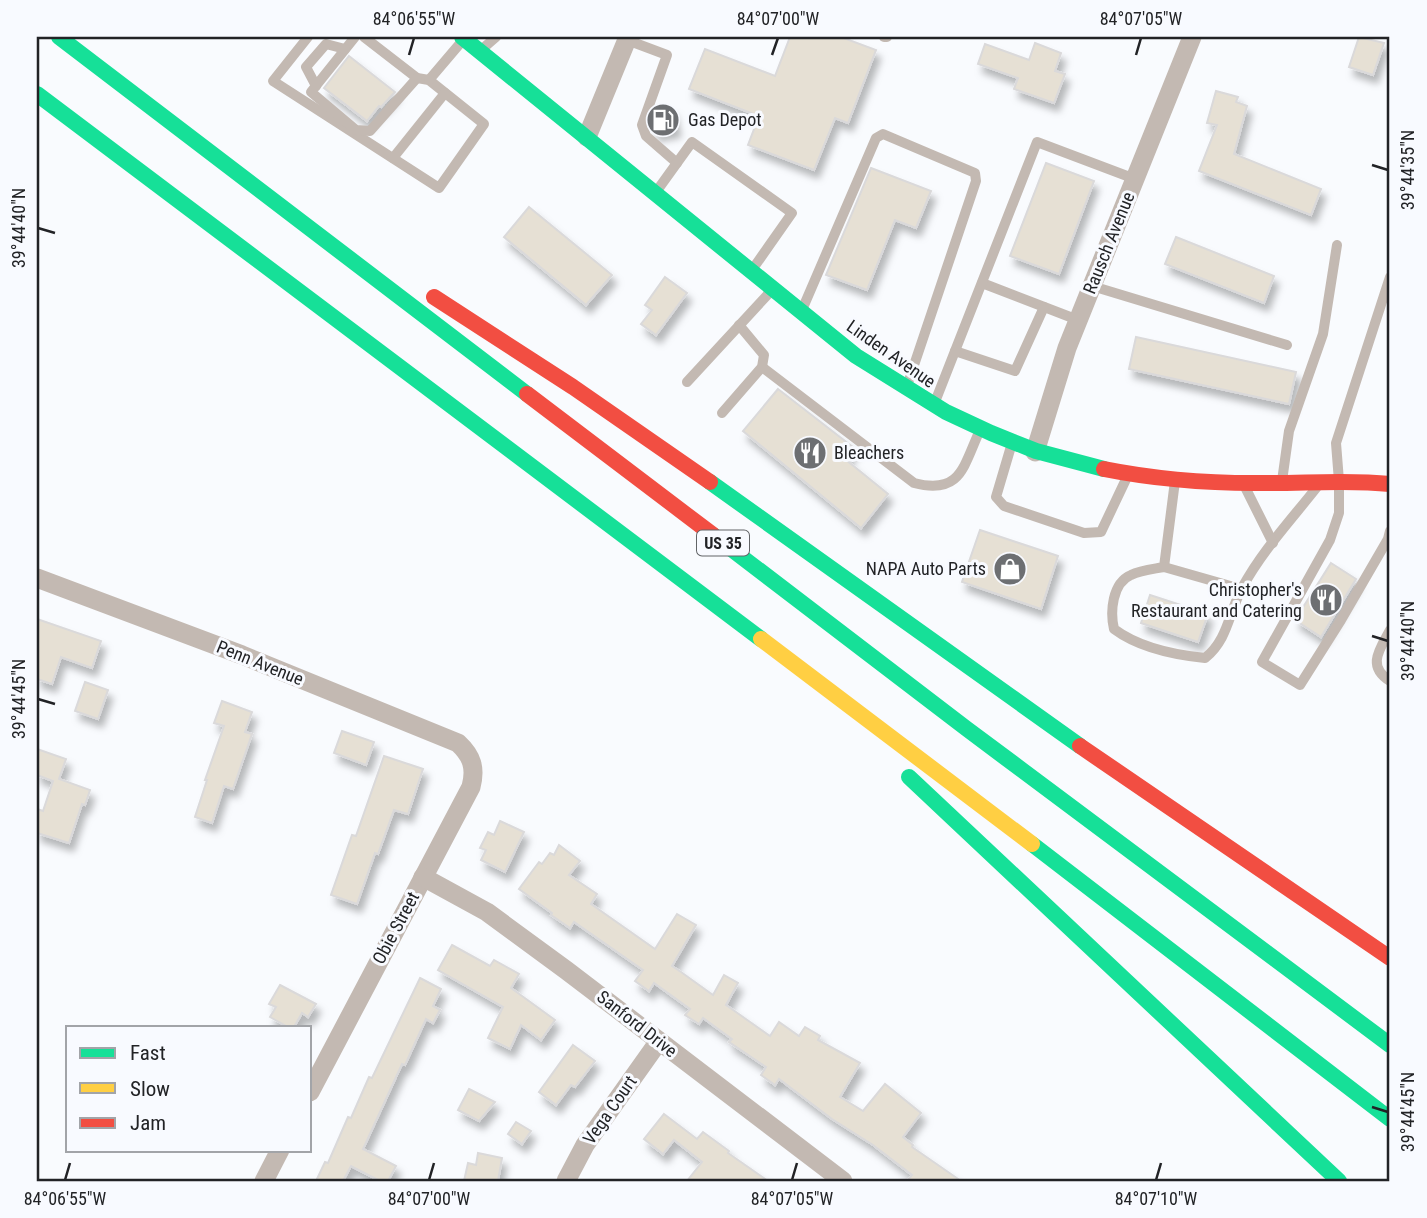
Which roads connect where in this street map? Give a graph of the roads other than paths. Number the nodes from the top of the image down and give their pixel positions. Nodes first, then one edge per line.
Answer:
1 (60, 37) edge
2 (308, 37) edge
3 (355, 37) edge
4 (364, 37) edge
5 (496, 37) edge
6 (1192, 37) edge
7 (463, 38) edge
8 (628, 38) edge
9 (345, 49) junction
10 (479, 51) junction
11 (417, 78) junction
12 (429, 79) junction
13 (316, 86) junction
14 (445, 93) junction
15 (37, 94) edge
16 (587, 138) junction
17 (393, 158) junction
18 (677, 163) junction
19 (246, 179) junction
20 (1135, 179) junction
21 (656, 192) junction
22 (1337, 245) dead end
23 (387, 268) dead end
24 (751, 271) junction
25 (1390, 277) edge
26 (982, 284) junction
27 (1092, 286) junction
28 (773, 289) junction
29 (423, 290) dead end
30 (1044, 307) junction
31 (802, 312) junction
32 (1078, 320) junction
33 (739, 325) junction
34 (1287, 345) dead end
35 (955, 351) junction
36 (762, 367) junction
37 (687, 382) dead end
38 (906, 390) junction
39 (933, 406) junction
40 (722, 413) dead end
41 (980, 430) junction
42 (1012, 443) junction
43 (1035, 452) junction
44 (1129, 474) junction
45 (1175, 480) junction
46 (1322, 480) junction
47 (1339, 481) junction
48 (1282, 482) junction
49 (1243, 483) junction
50 (1390, 484) edge
51 (1390, 531) edge
52 (1273, 543) junction
53 (665, 567) junction
54 (1164, 567) junction
55 (37, 578) edge
56 (1241, 589) junction
57 (1390, 630) edge
58 (1390, 681) edge
59 (869, 741) dead end
60 (473, 762) joint
61 (899, 768) dead end
62 (423, 877) junction
63 (1390, 958) edge
64 (659, 1041) junction
65 (1390, 1045) edge
66 (312, 1088) edge
67 (1390, 1119) edge
68 (279, 1152) edge
69 (264, 1181) edge
70 (566, 1181) edge
71 (843, 1181) edge
72 (1339, 1181) edge

1 - 19 main road, US 35
2 - 17 lane
3 - 9 lane
4 - 11 lane
5 - 10 lane
6 - 20 street, Rausch Avenue
7 - 10 main road, Linden Avenue
7 - 12 lane
8 - 16 street
8 - 18 lane
9 - 13 lane
9 - 13 lane
10 - 16 main road, Linden Avenue
11 - 12 lane
11 - 13 lane
12 - 14 lane
14 - 17 lane
14 - 17 lane
15 - 53 main road
16 - 21 main road, Linden Avenue
18 - 21 lane
18 - 24 lane
19 - 23 main road
19 - 65 main road, US 35
20 - 26 lane
20 - 27 street, Rausch Avenue
21 - 24 main road, Linden Avenue
22 - 48 lane
24 - 28 main road, Linden Avenue
25 - 47 lane
26 - 30 lane
26 - 35 lane
27 - 32 street, Rausch Avenue
27 - 34 lane
28 - 31 main road, Linden Avenue
28 - 33 lane
29 - 63 main road
30 - 32 lane
30 - 35 lane
31 - 38 main road, Linden Avenue
31 - 38 lane
32 - 43 street, Rausch Avenue
33 - 36 lane
33 - 37 lane
35 - 39 lane
36 - 40 lane
36 - 41 lane
38 - 39 main road, Linden Avenue
39 - 41 main road, Linden Avenue
41 - 42 main road, Linden Avenue
42 - 43 main road, Linden Avenue
42 - 44 lane
43 - 44 main road, Linden Avenue
44 - 45 main road, Linden Avenue
45 - 49 main road, Linden Avenue
45 - 54 lane
46 - 47 main road, Linden Avenue
46 - 48 main road, Linden Avenue
46 - 52 lane
47 - 50 main road, Linden Avenue
47 - 51 lane
48 - 49 main road, Linden Avenue
49 - 52 lane
52 - 56 lane
53 - 59 main road
53 - 67 main road
54 - 56 lane
54 - 56 lane
55 - 60 street, Penn Avenue
57 - 58 lane
60 - 62 street, Obie Street
61 - 72 main road
62 - 64 street, Sanford Drive
62 - 66 street, Obie Street
64 - 70 street, Vega Court
64 - 71 street, Sanford Drive
68 - 69 street

